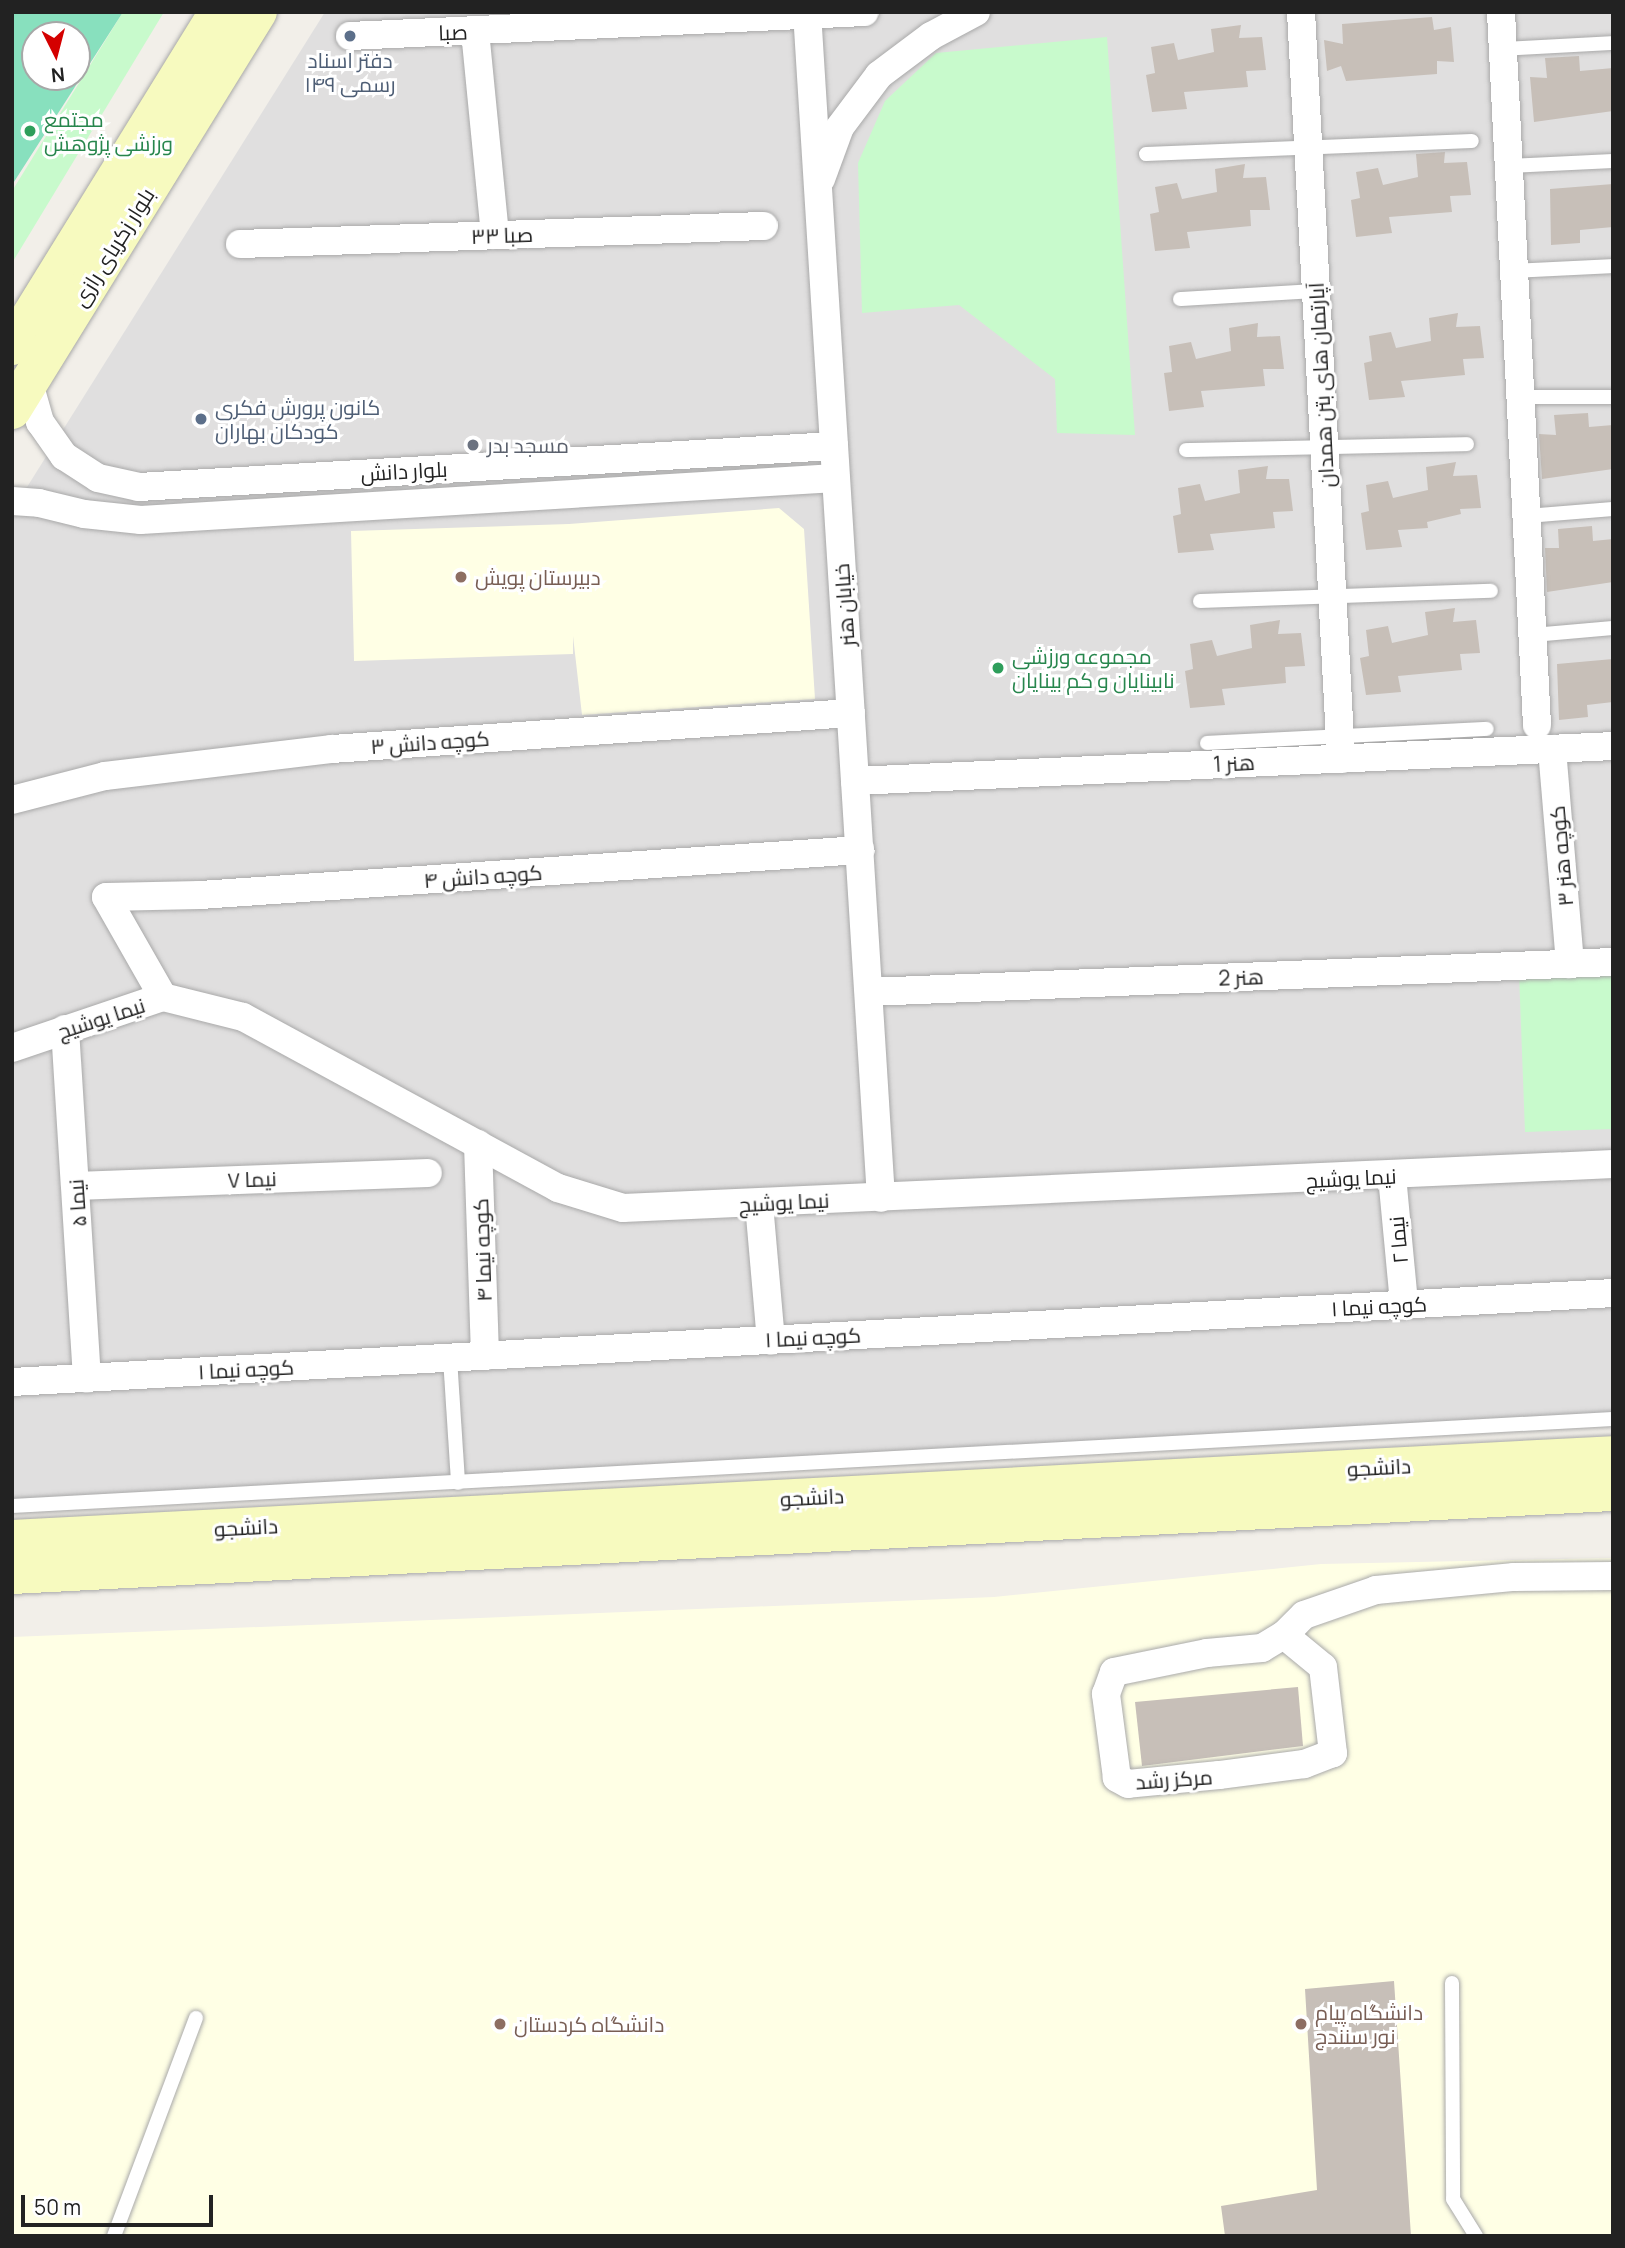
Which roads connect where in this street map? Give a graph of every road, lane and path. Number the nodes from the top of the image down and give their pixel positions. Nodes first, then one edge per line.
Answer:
1 (218, 12) edge
2 (258, 12) edge
3 (864, 12) edge
4 (976, 12) edge
5 (1301, 12) edge
6 (1501, 12) edge
7 (807, 14) edge
8 (475, 31) junction
9 (350, 36) dead end
10 (1613, 43) edge
11 (1502, 49) junction
12 (1472, 141) dead end
13 (1309, 149) junction
14 (1146, 154) dead end
15 (1613, 161) edge
16 (1509, 166) junction
17 (818, 188) junction
18 (764, 226) dead end
19 (495, 235) junction
20 (240, 244) dead end
21 (1613, 266) edge
22 (1514, 271) junction
23 (1316, 291) junction
24 (1180, 299) dead end
25 (12, 346) edge
26 (21, 396) edge
27 (1521, 397) junction
28 (1613, 397) edge
29 (1467, 444) dead end
30 (834, 446) junction
31 (1324, 449) junction
32 (1186, 450) dead end
33 (836, 478) junction
34 (139, 487) junction
35 (12, 502) edge
36 (1613, 509) edge
37 (1527, 516) junction
38 (141, 520) junction
39 (1491, 592) dead end
40 (1332, 598) junction
41 (1200, 601) dead end
42 (1613, 628) edge
43 (1532, 635) junction
44 (851, 713) junction
45 (1537, 725) joint
46 (1488, 729) dead end
47 (1207, 743) dead end
48 (1613, 746) edge
49 (1340, 749) junction
50 (1552, 749) junction
51 (855, 781) junction
52 (12, 800) edge
53 (860, 850) junction
54 (1613, 962) edge
55 (1570, 964) junction
56 (869, 992) junction
57 (163, 998) junction
58 (65, 1029) junction
59 (12, 1048) edge
60 (478, 1144) junction
61 (1613, 1164) edge
62 (428, 1172) dead end
63 (1392, 1176) junction
64 (76, 1186) junction
65 (881, 1198) junction
66 (759, 1204) junction
67 (1613, 1293) edge
68 (1404, 1304) junction
69 (771, 1340) junction
70 (485, 1356) junction
71 (450, 1358) junction
72 (88, 1378) junction
73 (12, 1382) edge
74 (1613, 1419) edge
75 (1613, 1455) edge
76 (458, 1483) junction
77 (1613, 1492) edge
78 (12, 1506) edge
79 (12, 1539) edge
80 (12, 1576) edge
81 (1613, 1576) edge
82 (1284, 1635) junction
83 (1452, 1983) dead end
84 (195, 2018) dead end
85 (114, 2236) edge
86 (1476, 2236) edge

1 - 25 street, بلوار زکریای رازی
2 - 26 street, بلوار زکریای رازی
3 - 7 street, صبا
4 - 17 street
5 - 13 street, آپارتمان های بتن همدان
6 - 11 street
7 - 8 street, صبا
7 - 17 street, خیابان هنر
8 - 9 street, صبا
8 - 19 street
10 - 11 lane
11 - 16 street
12 - 13 lane
13 - 14 lane
13 - 23 street, آپارتمان های بتن همدان
15 - 16 lane
16 - 22 street
17 - 30 street, خیابان هنر
18 - 19 street, ۳۳ صبا
19 - 20 street, ۳۳ صبا
21 - 22 lane
22 - 27 street
23 - 24 lane
23 - 31 street, آپارتمان های بتن همدان
26 - 34 street, بلوار دانش
27 - 28 lane
27 - 37 street
29 - 31 lane
30 - 33 street, خیابان هنر
30 - 34 street, بلوار دانش
31 - 32 lane
31 - 40 street, آپارتمان های بتن همدان
33 - 38 street, بلوار دانش
33 - 44 street, خیابان هنر
34 - 38 street
35 - 38 street, بلوار دانش
36 - 37 lane
37 - 43 street
39 - 40 lane
40 - 41 lane
40 - 49 street, آپارتمان های بتن همدان
42 - 43 lane
43 - 45 street
44 - 51 street, خیابان هنر
44 - 52 street, کوچه دانش ۳
45 - 50 lane
46 - 49 lane
47 - 49 lane
48 - 50 street, هنر 1
49 - 50 street, هنر 1
49 - 51 street, هنر 1
50 - 55 street, کوچه هنر ۳
51 - 53 street, خیابان هنر
53 - 56 street, خیابان هنر
53 - 57 street, کوچه دانش ۴
54 - 55 street, هنر 2
55 - 56 street, هنر 2
56 - 65 street, خیابان هنر
57 - 58 street, نیما یوشیج
57 - 60 street, نیما یوشیج
58 - 59 street, نیما یوشیج
58 - 64 street, نیما ۵
60 - 66 street, نیما یوشیج
60 - 70 street, کوچه نیما ۴
61 - 63 street, نیما یوشیج
62 - 64 street, نیما ۷
63 - 65 street, نیما یوشیج
63 - 68 street, نیما ۲
64 - 72 street, نیما ۵
65 - 66 street, نیما یوشیج
66 - 69 street
67 - 68 street, کوچه نیما ۱
68 - 69 street, کوچه نیما ۱
69 - 70 street, کوچه نیما ۱
70 - 71 street, کوچه نیما ۱
71 - 72 street, کوچه نیما ۱
71 - 76 lane
72 - 73 street, کوچه نیما ۱
74 - 76 lane
75 - 79 street, دانشجو
76 - 78 lane
77 - 80 street, دانشجو
81 - 82 street, مرکز رشد
82 - 82 street, مرکز رشد
83 - 86 lane
84 - 85 lane

